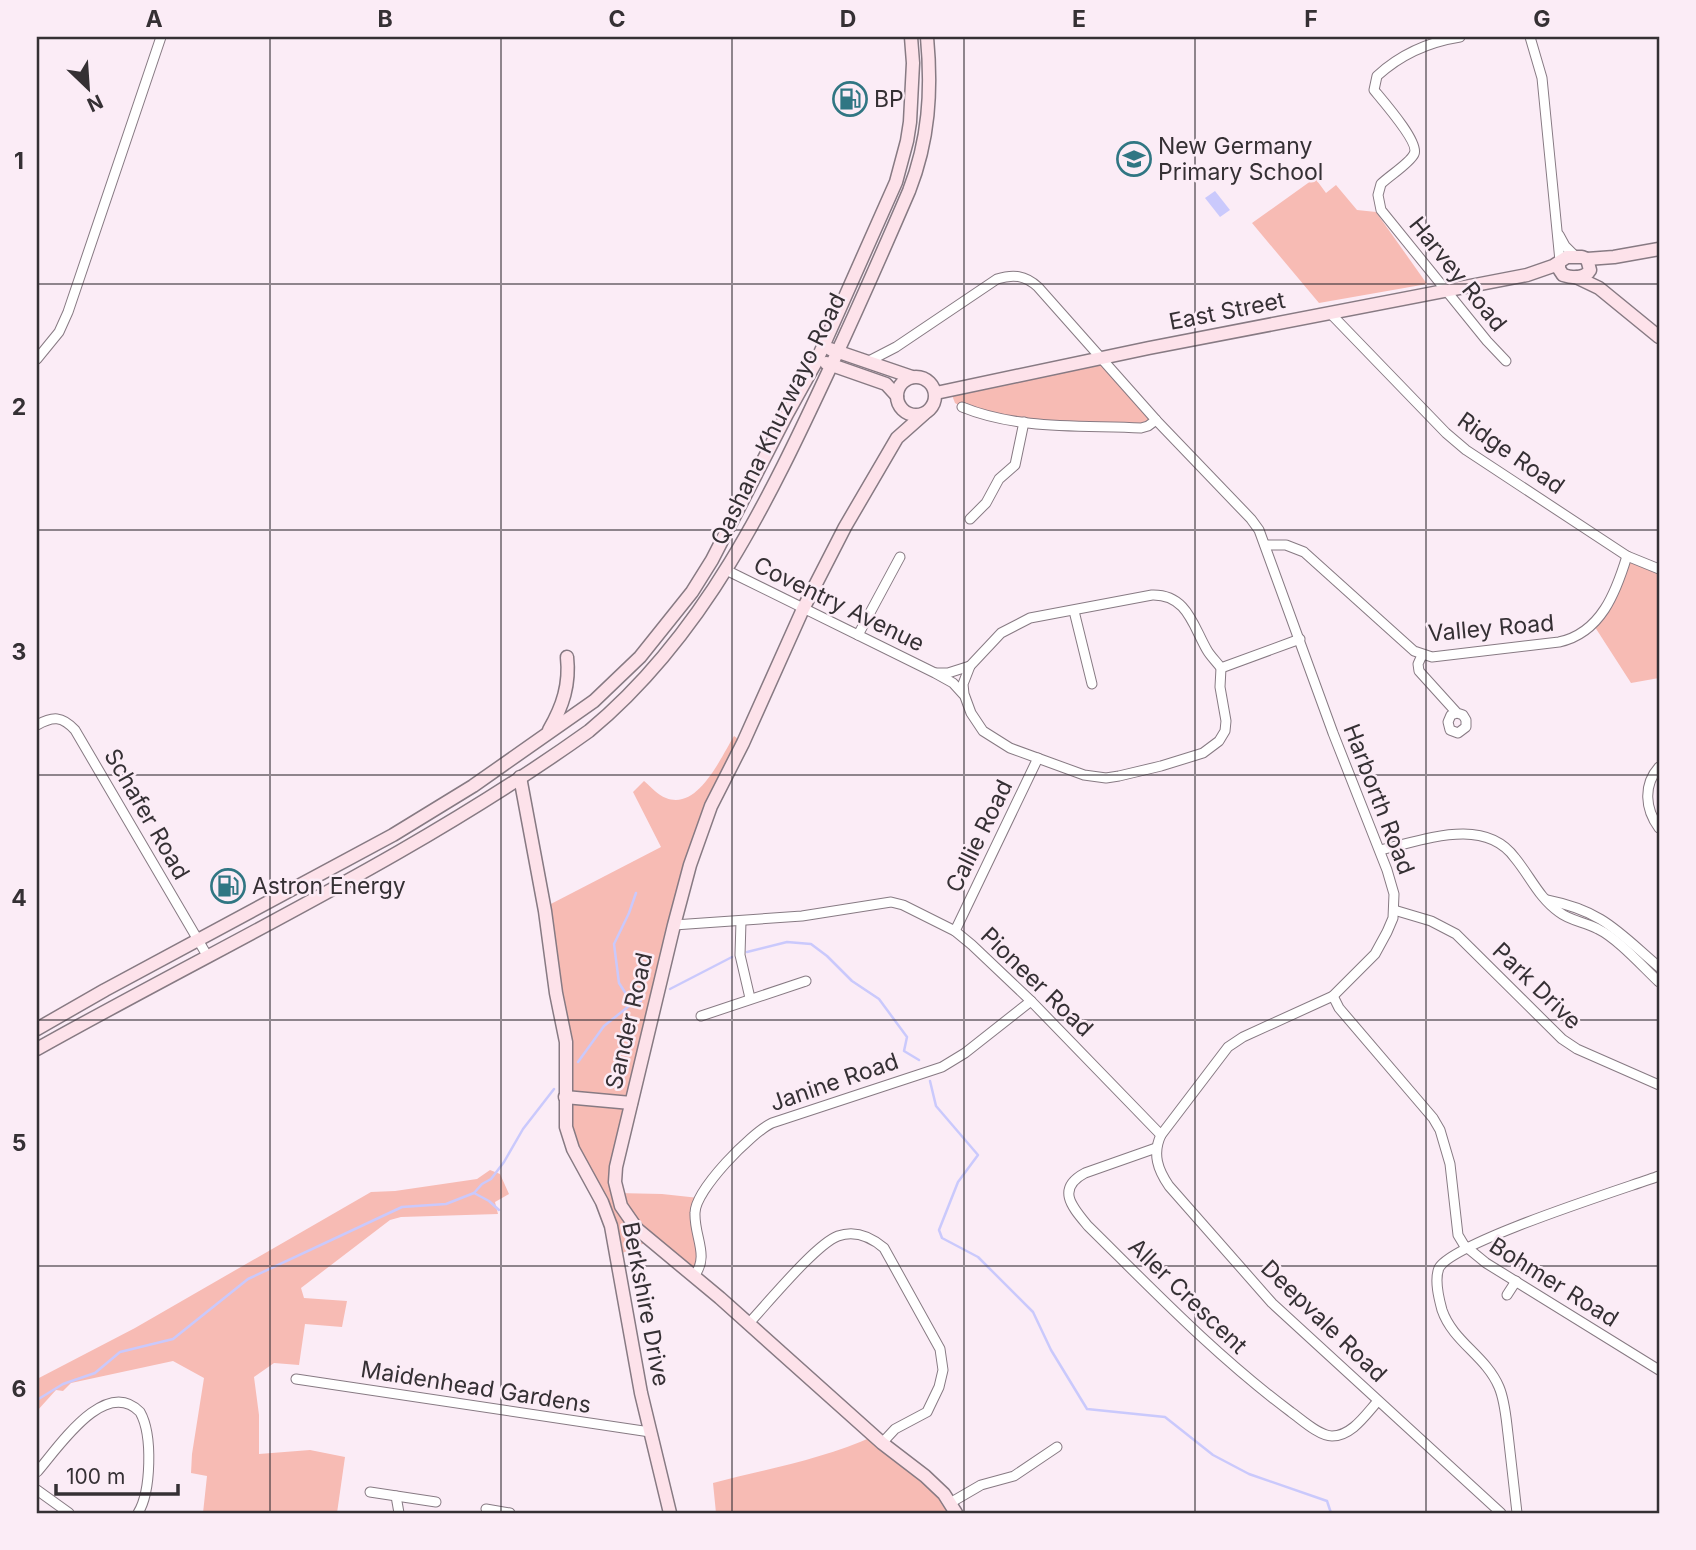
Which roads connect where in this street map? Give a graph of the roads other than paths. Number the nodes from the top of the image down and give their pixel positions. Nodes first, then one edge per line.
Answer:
1 (161, 37) edge
2 (911, 37) edge
3 (927, 37) edge
4 (1460, 37) edge
5 (1530, 37) edge
6 (1557, 230) junction
7 (1659, 249) edge
8 (1586, 264) junction
9 (1565, 269) junction
10 (1599, 288) junction
11 (1446, 291) junction
12 (1330, 313) junction
13 (1659, 337) edge
14 (823, 346) junction
15 (838, 351) junction
16 (1101, 357) junction
17 (37, 359) edge
18 (817, 360) junction
19 (1506, 361) dead end
20 (867, 362) junction
21 (831, 366) junction
22 (912, 377) junction
23 (936, 393) junction
24 (899, 402) junction
25 (962, 407) dead end
26 (924, 414) junction
27 (1156, 420) junction
28 (1024, 422) junction
29 (897, 438) junction
30 (970, 519) dead end
31 (1265, 545) junction
32 (1627, 555) junction
33 (900, 557) dead end
34 (1659, 569) edge
35 (726, 570) junction
36 (803, 609) junction
37 (1074, 611) junction
38 (858, 635) junction
39 (1300, 639) junction
40 (1422, 655) junction
41 (567, 657) dead end
42 (970, 666) junction
43 (1221, 668) junction
44 (934, 673) junction
45 (1092, 684) dead end
46 (964, 694) junction
47 (1457, 713) dead end
48 (37, 725) edge
49 (548, 733) junction
50 (1038, 758) junction
51 (1659, 767) edge
52 (520, 777) junction
53 (1659, 828) edge
54 (1380, 850) junction
55 (1546, 900) junction
56 (1394, 909) junction
57 (741, 921) junction
58 (674, 925) junction
59 (955, 931) junction
60 (198, 940) junction
61 (208, 957) junction
62 (1659, 967) edge
63 (806, 981) dead end
64 (1659, 982) edge
65 (1333, 996) junction
66 (750, 998) junction
67 (1031, 1001) junction
68 (701, 1016) dead end
69 (37, 1029) edge
70 (37, 1049) edge
71 (1659, 1085) edge
72 (565, 1097) junction
73 (631, 1103) junction
74 (1147, 1119) junction
75 (1171, 1120) junction
76 (1161, 1135) junction
77 (1156, 1148) junction
78 (1659, 1176) edge
79 (1466, 1248) junction
80 (694, 1276) junction
81 (1516, 1281) junction
82 (1507, 1295) dead end
83 (749, 1324) junction
84 (1659, 1368) edge
85 (296, 1379) dead end
86 (1378, 1401) junction
87 (650, 1432) junction
88 (882, 1443) junction
89 (1057, 1447) dead end
90 (37, 1472) edge
91 (37, 1490) edge
92 (370, 1492) dead end
93 (396, 1496) junction
94 (436, 1502) dead end
95 (953, 1508) edge
96 (486, 1509) dead end
97 (69, 1513) edge
98 (138, 1513) edge
99 (399, 1513) edge
100 (510, 1513) edge
101 (670, 1513) edge
102 (1501, 1513) edge
103 (1517, 1513) edge

1 - 17 street
2 - 14 main road, Qashana Khuzwayo Road
3 - 15 main road, Qashana Khuzwayo Road
4 - 11 street, Harvey Road
5 - 6 street
6 - 8 street
6 - 9 street
7 - 8 main road
8 - 9 main road
8 - 9 main road
8 - 10 main road
9 - 10 main road
9 - 11 main road, East Street
10 - 13 main road
11 - 12 main road, East Street
11 - 19 street, Harvey Road
12 - 16 main road, East Street
12 - 32 street, Ridge Road
14 - 15 main road
14 - 18 main road, Qashana Khuzwayo Road
15 - 20 main road
15 - 21 main road, Qashana Khuzwayo Road
16 - 20 street, Harborth Road
16 - 23 main road, East Street
16 - 27 street, Harborth Road
18 - 21 main road
18 - 49 main road, Qashana Khuzwayo Road
20 - 22 main road
21 - 24 main road
21 - 35 main road, Qashana Khuzwayo Road
22 - 23 main road
22 - 24 main road
23 - 26 main road
24 - 26 main road
24 - 29 main road, Sander Road
25 - 28 street
26 - 29 main road, Sander Road
27 - 28 street
27 - 31 street, Harborth Road
28 - 30 street
29 - 36 main road, Sander Road
31 - 39 street, Harborth Road
31 - 40 street, Valley Road
32 - 34 street, Ridge Road
32 - 40 street, Valley Road
33 - 38 street
35 - 36 street, Coventry Avenue
35 - 52 main road, Qashana Khuzwayo Road
36 - 38 street, Coventry Avenue
36 - 58 main road, Sander Road
37 - 42 street
37 - 43 street
37 - 45 street
38 - 44 street, Coventry Avenue
39 - 43 street
39 - 54 street, Harborth Road
40 - 47 street
41 - 49 main road
42 - 44 street, Coventry Avenue
42 - 46 street
43 - 50 street
44 - 46 street, Coventry Avenue
46 - 50 street
48 - 60 street, Schafer Road
49 - 60 main road, Qashana Khuzwayo Road
50 - 59 street, Callie Road
51 - 53 street
52 - 61 main road, Qashana Khuzwayo Road
52 - 72 main road, Berkshire Drive
54 - 55 street
54 - 56 street, Harborth Road
55 - 62 street
55 - 64 street
56 - 65 street, Harborth Road
56 - 71 street, Park Drive
57 - 58 street, Pioneer Road
57 - 59 street, Pioneer Road
57 - 66 street
58 - 73 main road, Sander Road
59 - 67 street, Pioneer Road
60 - 61 street, Schafer Road
60 - 69 main road, Qashana Khuzwayo Road
61 - 70 main road, Qashana Khuzwayo Road
63 - 66 street
65 - 75 street, Harborth Road
65 - 79 street, Bohmer Road
66 - 68 street
67 - 74 street, Pioneer Road
67 - 80 street, Janine Road
72 - 73 main road
72 - 87 main road, Berkshire Drive
73 - 80 main road, Sander Road
74 - 75 street
74 - 76 street, Pioneer Road
75 - 76 street, Harborth Road
76 - 77 street
77 - 86 street, Deepvale Road
77 - 86 street, Aller Crescent
78 - 79 street
79 - 81 street, Bohmer Road
79 - 103 street
80 - 83 main road, Sander Road
81 - 82 street
81 - 84 street, Bohmer Road
83 - 88 main road, Sander Road
83 - 88 street
85 - 87 street, Maidenhead Gardens
86 - 102 street, Deepvale Road
87 - 101 main road, Berkshire Drive
88 - 95 main road, Sander Road
89 - 95 street
90 - 98 street
91 - 97 street
92 - 93 street
93 - 94 street
93 - 99 street
96 - 100 street

